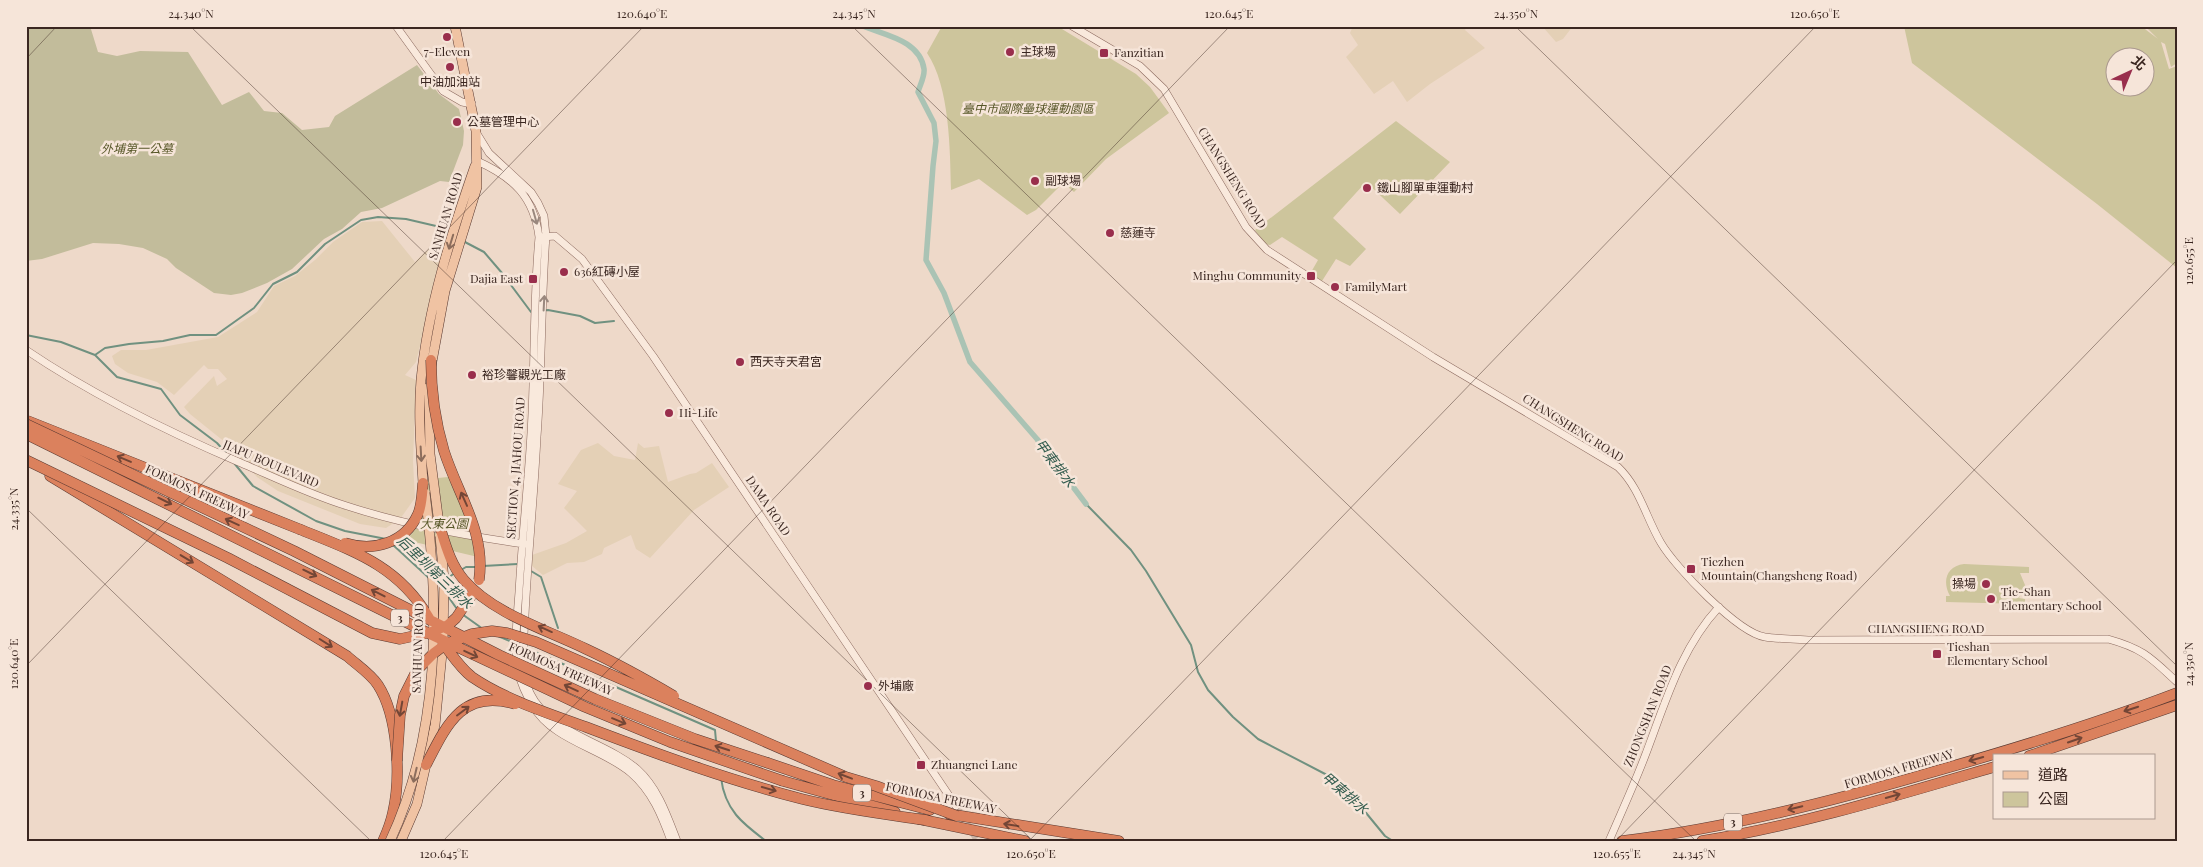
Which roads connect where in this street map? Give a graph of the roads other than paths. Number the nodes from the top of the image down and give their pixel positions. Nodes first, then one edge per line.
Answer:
1 (396, 26) edge
2 (455, 26) edge
3 (1072, 26) edge
4 (472, 104) junction
5 (476, 131) junction
6 (477, 161) junction
7 (500, 164) junction
8 (474, 179) junction
9 (543, 237) junction
10 (26, 350) edge
11 (431, 360) junction
12 (26, 420) edge
13 (26, 424) edge
14 (26, 434) edge
15 (26, 460) edge
16 (423, 483) junction
17 (439, 524) junction
18 (299, 529) junction
19 (525, 544) junction
20 (523, 572) junction
21 (1719, 607) junction
22 (434, 625) junction
23 (443, 643) junction
24 (2177, 682) edge
25 (2177, 693) edge
26 (2177, 705) edge
27 (551, 714) junction
28 (728, 724) junction
29 (1997, 754) edge
30 (2035, 754) edge
31 (1993, 755) edge
32 (397, 761) junction
33 (426, 765) junction
34 (1993, 767) edge
35 (957, 811) junction
36 (924, 820) junction
37 (383, 841) edge
38 (390, 841) edge
39 (401, 841) edge
40 (672, 841) edge
41 (677, 841) edge
42 (1025, 841) edge
43 (1119, 841) edge
44 (1609, 841) edge
45 (1622, 841) edge
46 (1702, 841) edge

1 - 4 street
2 - 4 main road
3 - 21 street, CHANGSHENG ROAD
4 - 5 main road
5 - 6 main road
5 - 7 street, SECTION 4, JIAHOU ROAD
6 - 7 street
6 - 8 main road, SANHUAN ROAD
6 -> 9 street, SECTION 4, JIAHOU ROAD
7 - 9 street, SECTION 4, JIAHOU ROAD
8 - 11 main road, SANHUAN ROAD
8 -> 16 main road, SANHUAN ROAD
9 - 19 street, SECTION 4, JIAHOU ROAD
9 - 35 street, DAMA ROAD
10 - 19 street, JIAPU BOULEVARD
15 -> 11 highway, bridge
11 - 17 main road, SANHUAN ROAD, bridge
18 -> 12 highway
35 -> 13 highway, FORMOSA FREEWAY / 3, bridge
14 -> 36 highway, FORMOSA FREEWAY / 3, bridge
15 -> 32 highway, bridge
16 - 18 highway, bridge
16 - 22 main road, SANHUAN ROAD, bridge
17 - 23 main road, SANHUAN ROAD, bridge
28 -> 17 highway, bridge
18 - 22 highway, bridge
19 - 20 street, SECTION 4, JIAHOU ROAD
20 - 40 street
20 - 41 street
21 - 24 street, CHANGSHENG ROAD
21 - 44 street, ZHONGSHAN ROAD
22 - 23 main road, bridge
22 -> 38 main road, SANHUAN ROAD, bridge
23 - 27 highway, bridge
23 - 33 main road, SANHUAN ROAD, bridge
25 -> 29 highway, FORMOSA FREEWAY / 3
30 -> 26 highway
33 -> 27 highway, bridge
27 -> 36 highway, bridge
28 -> 32 highway, bridge
35 -> 28 highway, bridge
31 -> 45 highway, FORMOSA FREEWAY / 3
32 - 37 highway
33 - 39 main road, SANHUAN ROAD
46 -> 34 highway, FORMOSA FREEWAY / 3
43 -> 35 highway, FORMOSA FREEWAY / 3
36 - 42 highway, FORMOSA FREEWAY / 3

